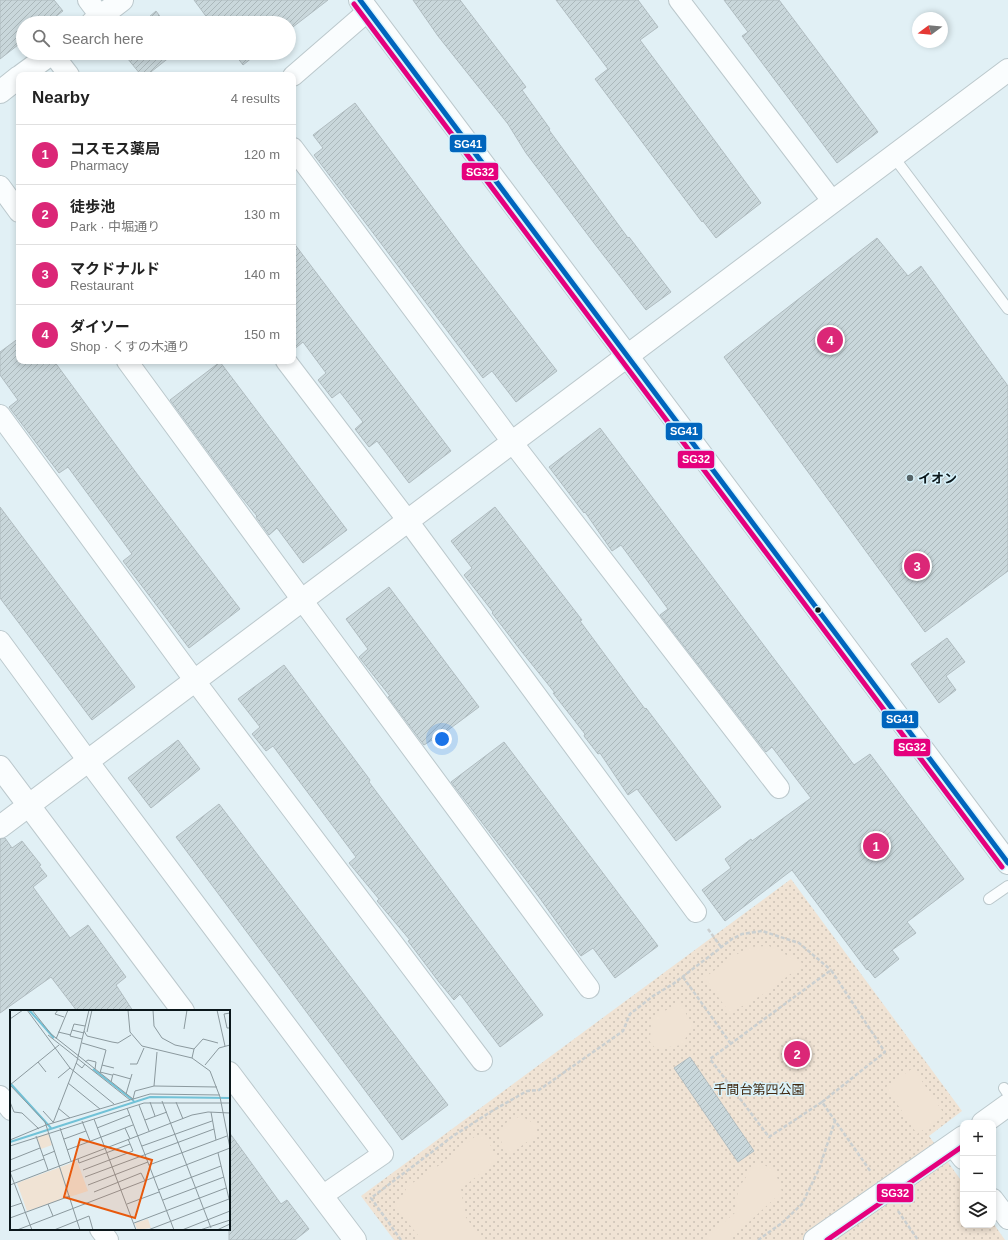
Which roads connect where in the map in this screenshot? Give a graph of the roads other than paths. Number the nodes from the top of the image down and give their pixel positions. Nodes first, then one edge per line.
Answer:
1 (122, 0) edge
2 (679, 0) edge
3 (364, 6) edge
4 (93, 13) edge
5 (42, 60) edge
6 (57, 60) edge
7 (1008, 70) edge
8 (26, 72) edge
9 (67, 72) edge
10 (296, 73) edge
11 (16, 80) edge
12 (0, 92) edge
13 (296, 152) edge
14 (893, 156) junction
15 (0, 186) edge
16 (833, 202) junction
17 (16, 208) edge
18 (1008, 309) edge
19 (627, 356) junction
20 (129, 364) edge
21 (288, 364) edge
22 (0, 415) edge
23 (512, 442) junction
24 (408, 520) junction
25 (302, 600) junction
26 (0, 641) edge
27 (195, 681) junction
28 (88, 761) junction
29 (0, 767) edge
30 (779, 788) dead end
31 (29, 805) junction
32 (0, 827) edge
33 (1008, 863) edge
34 (1008, 886) edge
35 (989, 899) dead end
36 (696, 912) dead end
37 (589, 988) dead end
38 (182, 1010) edge
39 (482, 1061) dead end
40 (230, 1074) edge
41 (0, 1096) edge
42 (1007, 1096) edge
43 (10, 1109) edge
44 (986, 1120) edge
45 (959, 1147) edge
46 (322, 1196) junction
47 (996, 1203) edge
48 (1008, 1219) edge
49 (101, 1230) edge
50 (108, 1240) edge
51 (355, 1240) edge
52 (815, 1240) edge

1 - 4 street
2 - 16 street
3 - 10 street
3 - 19 street
5 - 8 street
6 - 9 street
7 - 14 street
11 - 12 street
13 - 23 street
14 - 16 street
14 - 18 lane
15 - 17 street
16 - 19 street
19 - 23 street
19 - 33 street
20 - 25 street
21 - 24 street
22 - 27 street
23 - 24 street
23 - 30 street
24 - 25 street
24 - 36 street
25 - 27 street
25 - 37 street
26 - 28 street
27 - 28 street
27 - 39 street
28 - 31 street
28 - 46 street
29 - 31 street
31 - 32 street
31 - 38 street
34 - 35 lane
40 - 46 street
41 - 43 street
42 - 44 street
45 - 52 street
46 - 51 street
47 - 48 street
49 - 50 street

